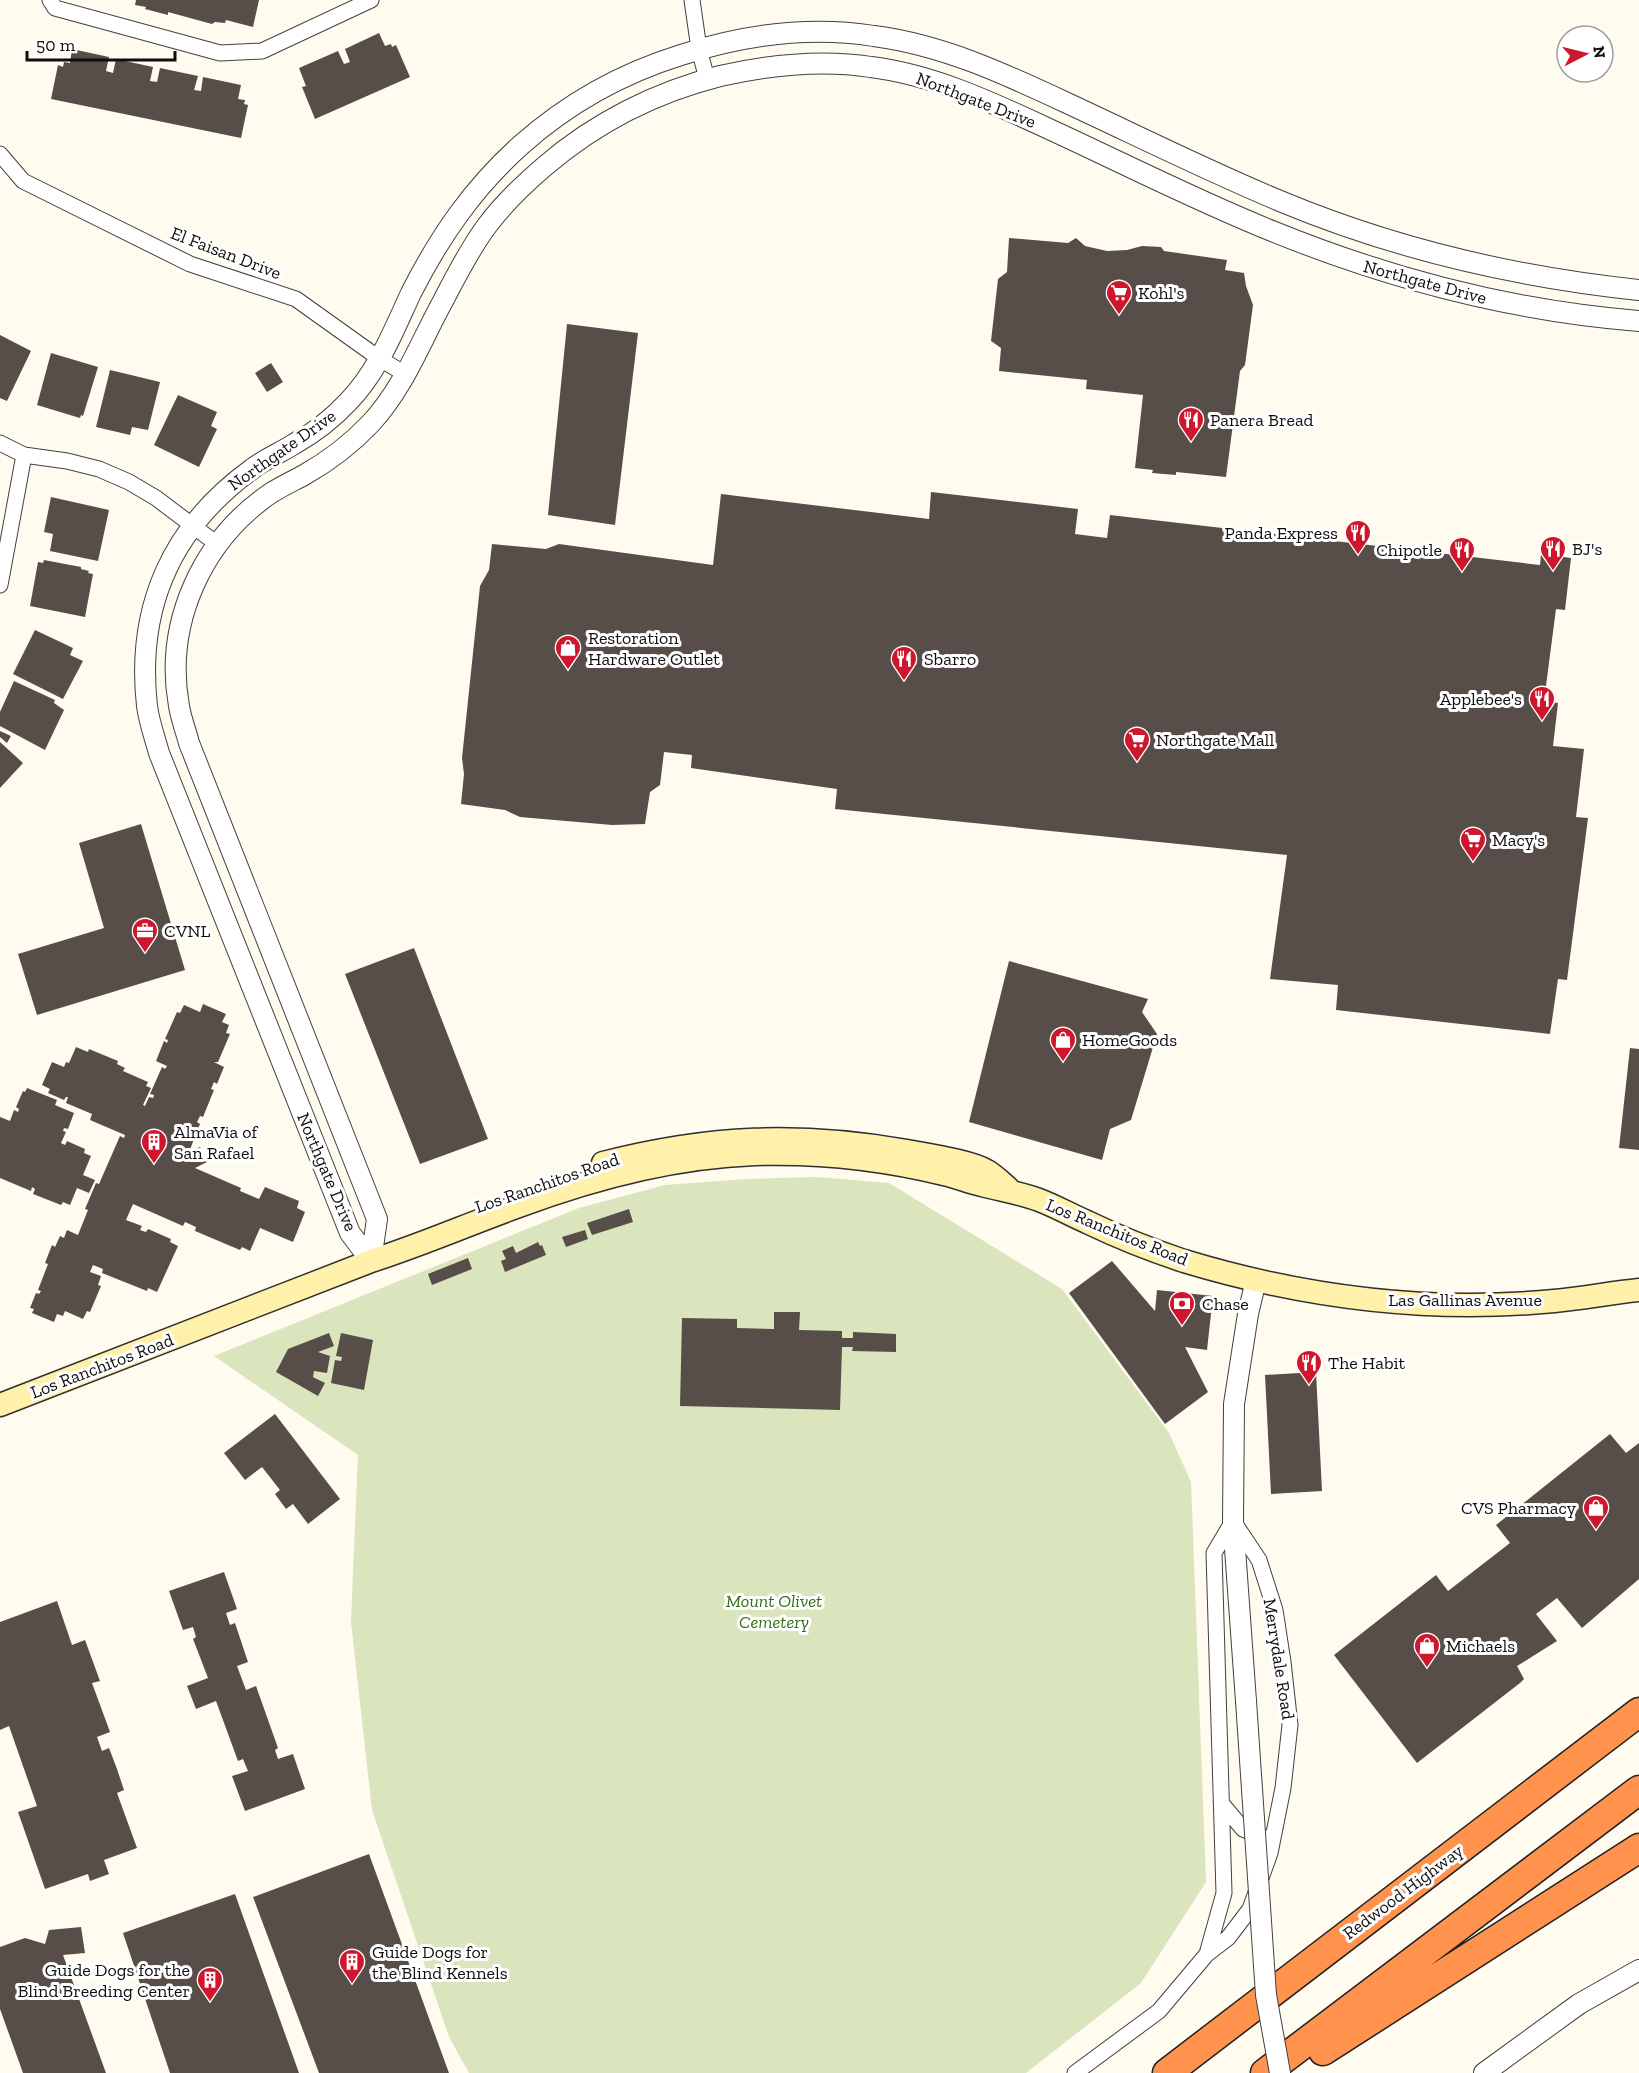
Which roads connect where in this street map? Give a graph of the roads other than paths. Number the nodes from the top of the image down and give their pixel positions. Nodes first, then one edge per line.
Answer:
1 (50, 0) edge
2 (371, 0) edge
3 (692, 0) edge
4 (699, 49) junction
5 (707, 79) junction
6 (0, 154) edge
7 (1639, 290) edge
8 (1639, 321) edge
9 (380, 359) junction
10 (407, 375) junction
11 (0, 443) edge
12 (24, 455) junction
13 (192, 525) junction
14 (217, 544) junction
15 (0, 585) edge
16 (371, 1261) junction
17 (1256, 1280) junction
18 (1639, 1290) edge
19 (0, 1405) edge
20 (1233, 1521) junction
21 (1639, 1705) edge
22 (1639, 1712) edge
23 (1606, 1737) junction
24 (1639, 1790) edge
25 (1222, 1804) junction
26 (1273, 1841) junction
27 (1639, 1848) edge
28 (1207, 1954) junction
29 (1639, 1970) edge
30 (1075, 2073) edge
31 (1167, 2073) edge
32 (1265, 2073) edge
33 (1280, 2073) edge
34 (1288, 2073) edge
35 (1485, 2073) edge

1 - 2 street
3 - 4 street
4 - 5 street
4 - 7 street, Northgate Drive
4 - 9 street, Northgate Drive
5 - 8 street, Northgate Drive
5 - 10 street, Northgate Drive
6 - 9 street, El Faisan Drive
9 - 10 street, El Faisan Drive
9 - 13 street, Northgate Drive
10 - 14 street, Northgate Drive
11 - 12 street
12 - 13 street
12 - 15 street
13 - 14 street
13 - 16 street, Northgate Drive
14 - 16 street, Northgate Drive
16 - 17 main road, Los Ranchitos Road
16 - 19 main road, Los Ranchitos Road
17 - 18 main road, Las Gallinas Avenue
17 - 20 street, Merrydale Road
20 - 25 street, Merrydale Road
20 - 26 street, Merrydale Road
20 - 33 street, Merrydale Road, bridge
21 - 23 highway
22 - 23 highway, Redwood Highway
23 - 31 highway, Redwood Highway
24 - 32 highway
25 - 26 street
25 - 28 street, Merrydale Road
26 - 28 street, Merrydale Road
27 - 34 highway
28 - 30 street, Merrydale Road
29 - 35 street

